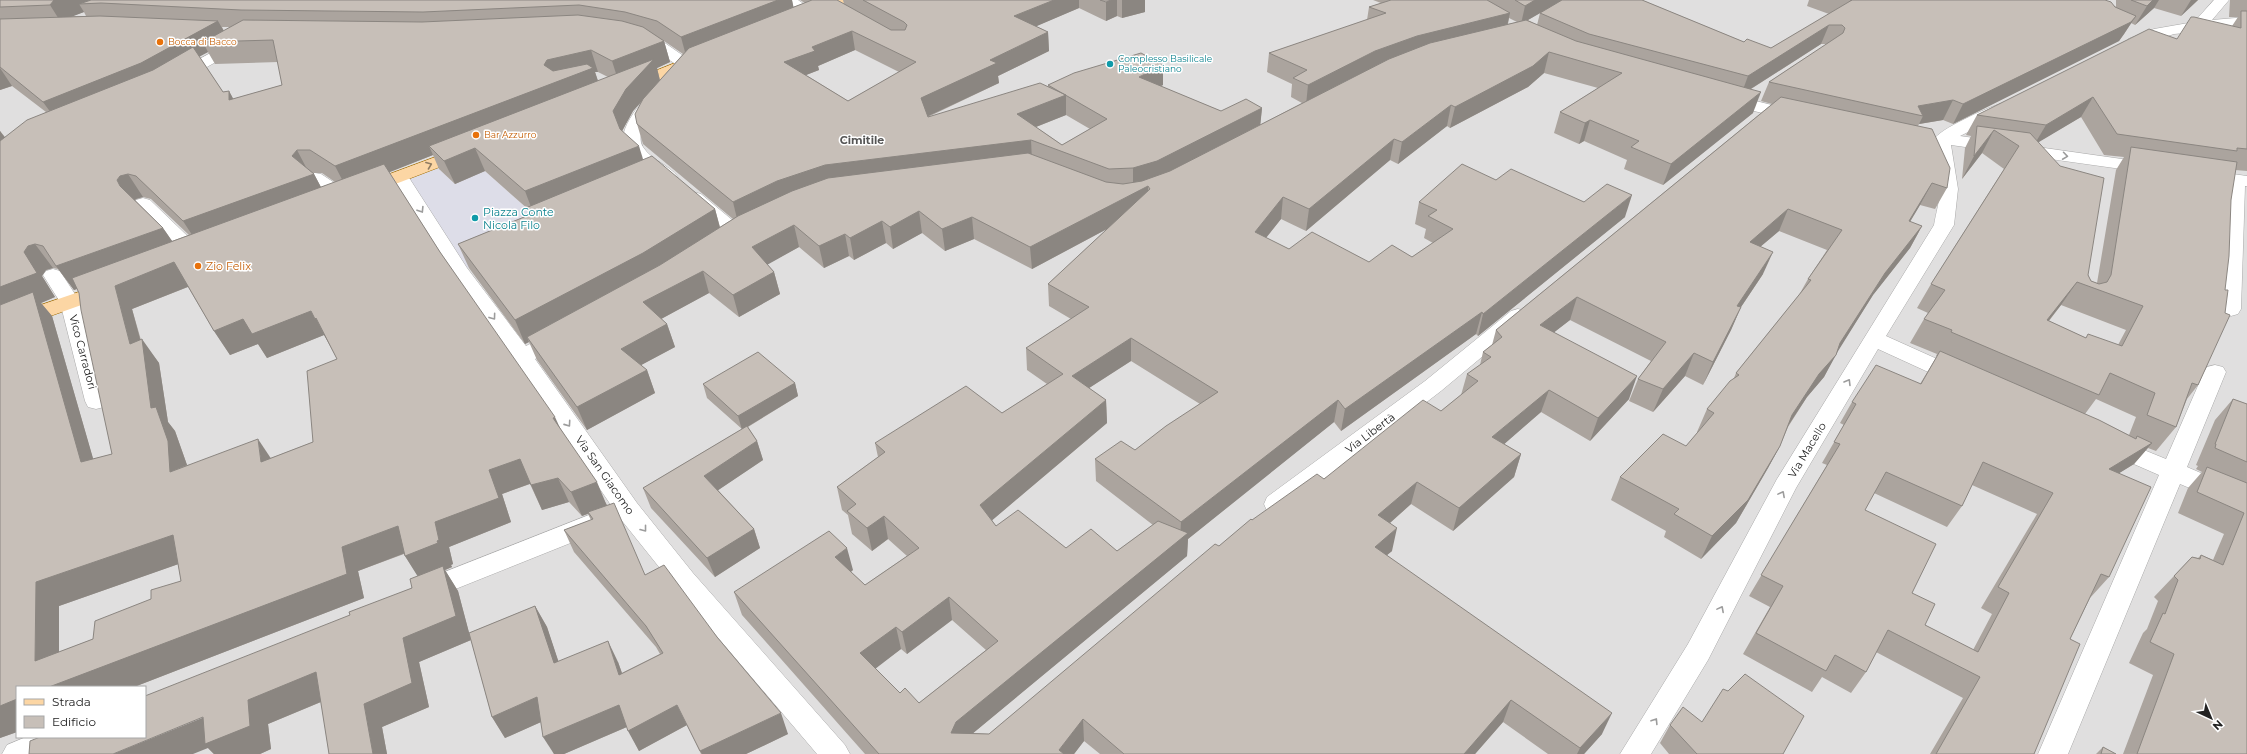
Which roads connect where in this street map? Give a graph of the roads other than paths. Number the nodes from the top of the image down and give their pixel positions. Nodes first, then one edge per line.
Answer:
1 (788, 0) edge
2 (2222, 0) edge
3 (842, 7) edge
4 (810, 14) junction
5 (2247, 22) edge
6 (788, 23) edge
7 (2198, 26) junction
8 (2123, 28) edge
9 (220, 34) edge
10 (622, 36) edge
11 (2144, 36) junction
12 (2118, 50) edge
13 (709, 55) edge
14 (687, 64) junction
15 (166, 83) edge
16 (617, 92) edge
17 (1715, 96) edge
18 (2012, 102) edge
19 (1814, 120) edge
20 (1938, 145) junction
21 (479, 146) edge
22 (661, 170) junction
23 (2168, 170) edge
24 (2190, 173) edge
25 (400, 177) junction
26 (315, 178) dead end
27 (640, 179) edge
28 (2241, 180) edge
29 (343, 198) junction
30 (143, 204) edge
31 (321, 206) edge
32 (736, 234) edge
33 (195, 254) edge
34 (53, 275) edge
35 (121, 283) edge
36 (70, 302) junction
37 (1532, 305) edge
38 (2231, 310) dead end
39 (0, 327) edge
40 (575, 329) edge
41 (1874, 339) junction
42 (522, 357) junction
43 (2215, 372) edge
44 (1976, 384) edge
45 (96, 401) edge
46 (2093, 437) edge
47 (2173, 472) junction
48 (2247, 503) edge
49 (628, 510) junction
50 (1262, 514) edge
51 (398, 602) edge
52 (57, 738) edge
53 (17, 754) edge
54 (835, 754) edge
55 (1635, 754) edge
56 (2053, 754) edge

1 - 4 street
2 - 7 street
3 - 4 main road
4 - 6 main road
5 - 7 street
7 - 11 street
8 - 11 street
9 - 15 street
10 - 14 street
11 - 12 street
13 - 14 main road
14 - 16 main road
14 - 22 street
17 - 19 street
18 - 20 street
20 -> 23 street
20 - 41 street, Via Macello
25 -> 21 main road
22 - 27 street
22 - 32 street
24 - 28 street
25 - 29 main road
25 -> 42 street, Via San Giacomo
26 - 29 street
28 - 38 street
29 - 31 main road
30 - 33 street
34 - 36 street, Vico Carradori
35 - 36 main road
36 - 39 main road
36 - 45 street, Vico Carradori
37 - 50 street, Via Libertà
40 - 42 street
41 - 44 street
55 -> 41 street, Via Macello
42 -> 49 street, Via San Giacomo
43 - 47 street
46 - 47 street
47 - 48 street
47 - 56 street
49 - 51 street
49 -> 54 street, Via San Giacomo
52 - 53 street

